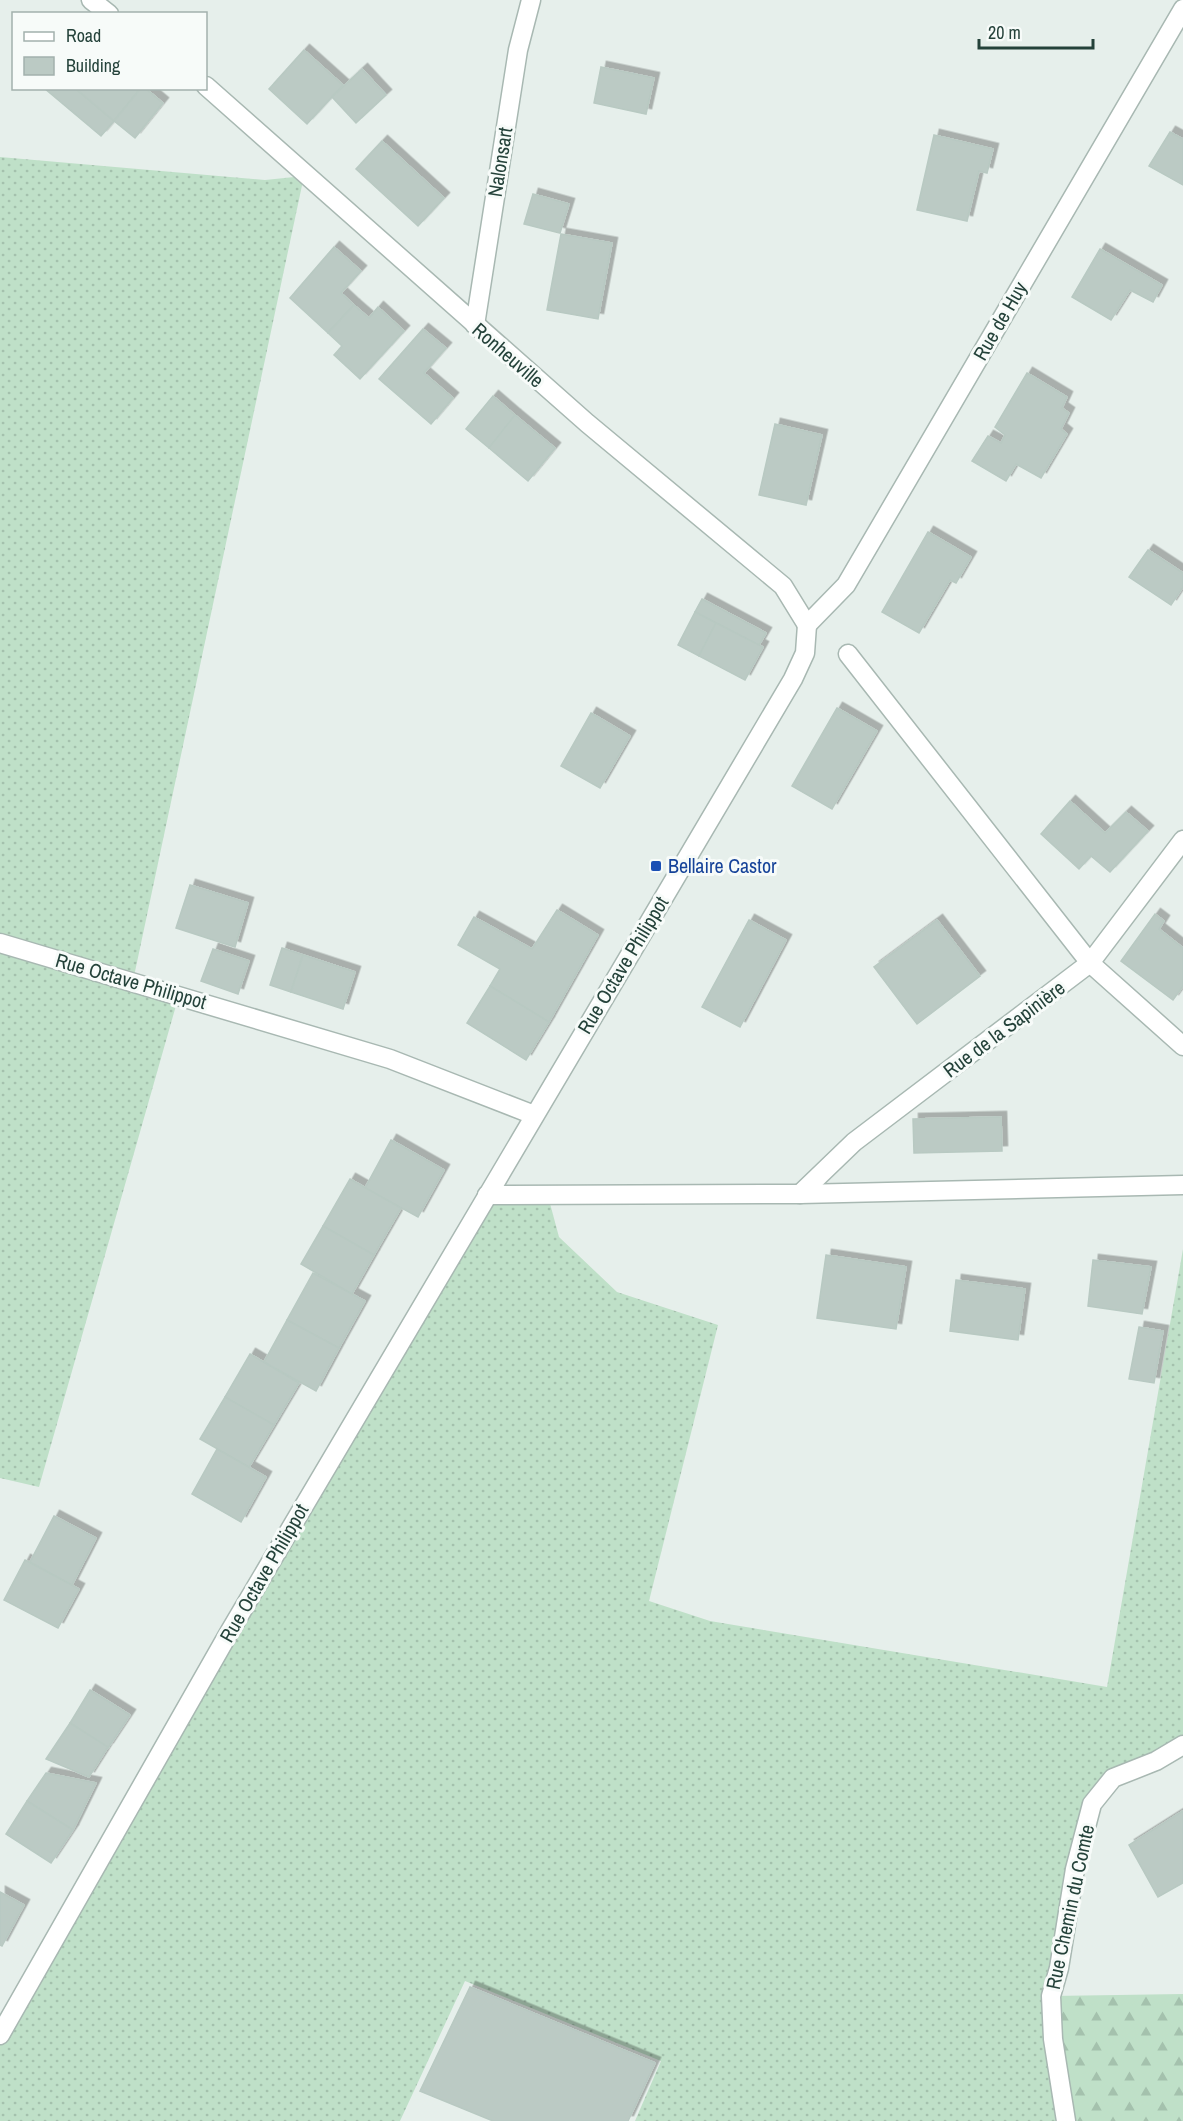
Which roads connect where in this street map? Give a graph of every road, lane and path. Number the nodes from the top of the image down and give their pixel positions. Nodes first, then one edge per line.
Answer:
1 (91, 0) edge
2 (531, 0) edge
3 (1183, 9) edge
4 (106, 12) edge
5 (207, 87) edge
6 (475, 325) junction
7 (807, 625) junction
8 (848, 654) dead end
9 (1183, 840) edge
10 (0, 943) edge
11 (1090, 963) junction
12 (1183, 1046) edge
13 (534, 1115) junction
14 (1183, 1185) edge
15 (800, 1194) junction
16 (487, 1195) junction
17 (1183, 1745) edge
18 (0, 2035) edge
19 (1066, 2121) edge

1 - 4 street
2 - 6 street, Nalonsart
3 - 7 street, Rue de Huy
5 - 6 street, Ronheuville
6 - 7 street, Ronheuville
7 - 13 street, Rue Octave Philippot
8 - 11 street
9 - 11 street, Rue de la Sapinière
10 - 13 street, Rue Octave Philippot
11 - 12 street
11 - 15 street, Rue de la Sapinière
13 - 16 street, Rue Octave Philippot
14 - 15 street
15 - 16 street
16 - 18 street, Rue Octave Philippot
17 - 19 street, Rue Chemin du Comte

